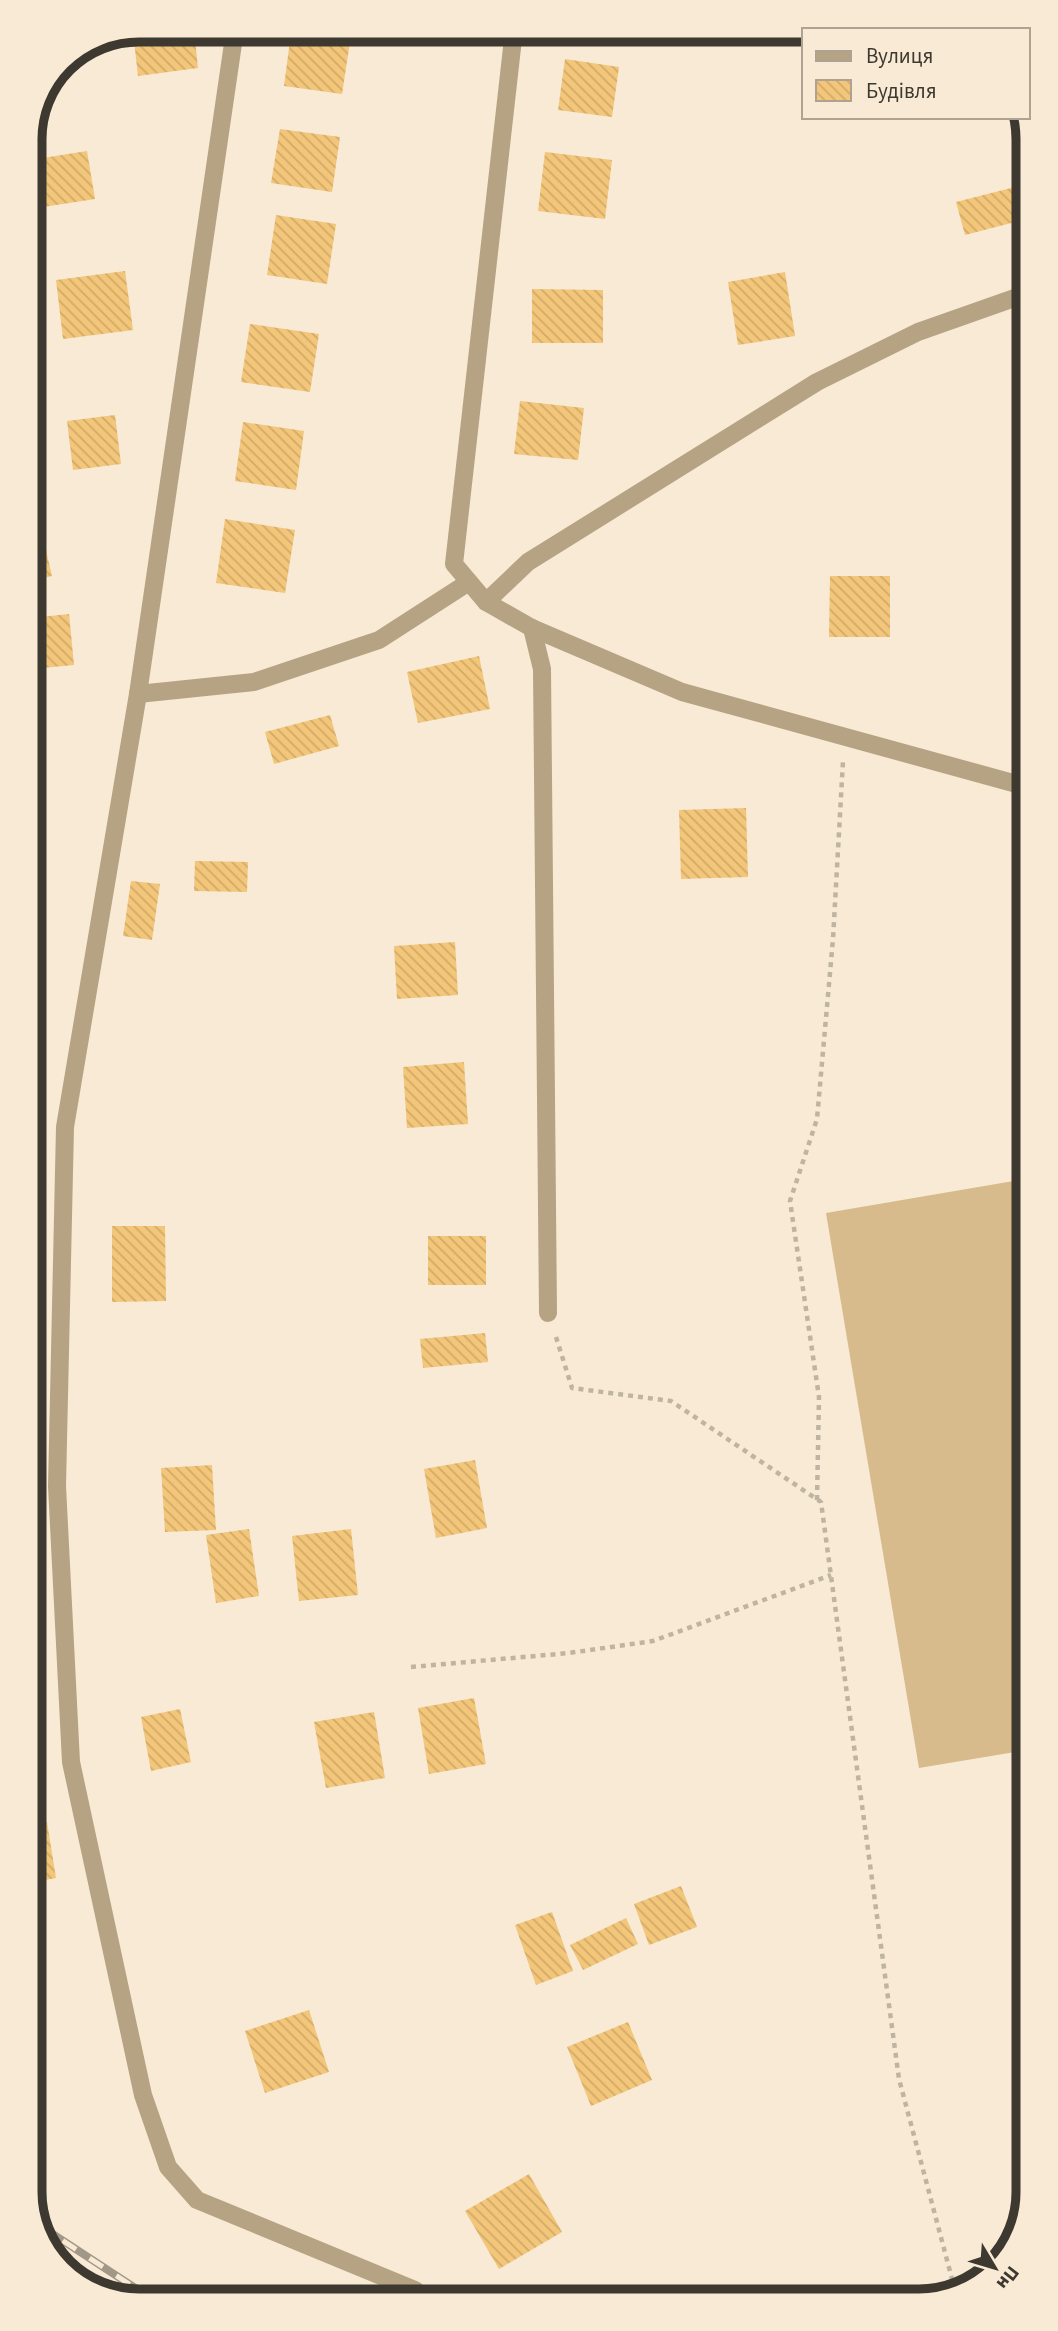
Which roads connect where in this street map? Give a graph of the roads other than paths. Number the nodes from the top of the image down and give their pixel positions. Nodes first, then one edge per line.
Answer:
1 (233, 42) edge
2 (513, 42) edge
3 (1016, 297) edge
4 (469, 582) junction
5 (486, 602) junction
6 (532, 628) junction
7 (138, 694) junction
8 (1016, 784) edge
9 (548, 1313) road end
10 (413, 2289) edge

1 - 7 street
2 - 4 street
3 - 5 street
4 - 5 street
4 - 7 street
5 - 6 street
6 - 8 street
6 - 9 street
7 - 10 street

